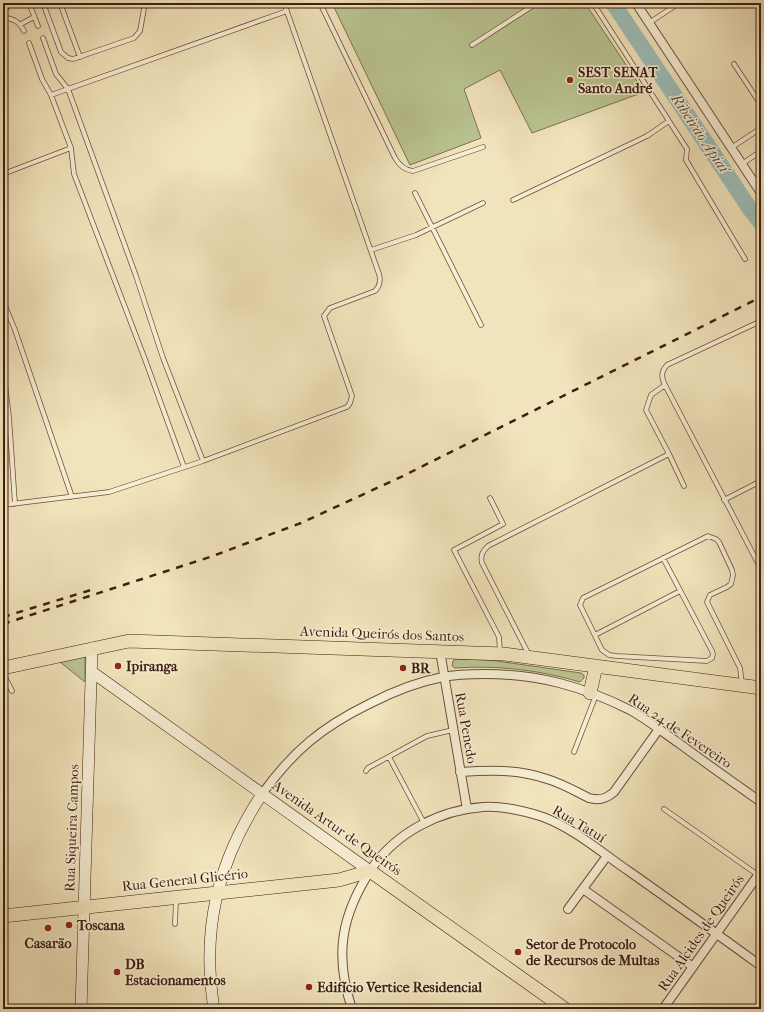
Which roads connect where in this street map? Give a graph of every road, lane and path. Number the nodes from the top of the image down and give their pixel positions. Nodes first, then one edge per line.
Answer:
1 (29, 3) edge
2 (43, 3) edge
3 (60, 3) edge
4 (145, 3) edge
5 (284, 3) edge
6 (320, 3) edge
7 (537, 3) edge
8 (593, 3) edge
9 (636, 3) edge
10 (679, 3) edge
11 (286, 11) junction
12 (3, 17) edge
13 (34, 17) junction
14 (649, 23) junction
15 (21, 24) junction
16 (38, 26) dead end
17 (24, 31) dead end
18 (43, 38) dead end
19 (29, 43) dead end
20 (472, 45) dead end
21 (80, 57) junction
22 (734, 64) dead end
23 (68, 89) junction
24 (51, 95) junction
25 (761, 105) edge
26 (668, 121) junction
27 (761, 128) edge
28 (483, 147) dead end
29 (71, 148) junction
30 (731, 148) junction
31 (761, 151) edge
32 (742, 164) junction
33 (3, 174) edge
34 (415, 193) dead end
35 (761, 193) edge
36 (512, 200) dead end
37 (483, 203) dead end
38 (433, 228) junction
39 (371, 250) junction
40 (745, 259) dead end
41 (3, 301) edge
42 (761, 321) edge
43 (481, 325) dead end
44 (3, 369) edge
45 (665, 385) junction
46 (669, 454) junction
47 (203, 461) junction
48 (184, 467) junction
49 (761, 481) edge
50 (684, 486) dead end
51 (72, 497) junction
52 (490, 498) dead end
53 (724, 500) junction
54 (15, 504) junction
55 (3, 505) edge
56 (664, 558) junction
57 (761, 568) edge
58 (680, 591) junction
59 (595, 635) junction
60 (92, 648) junction
61 (440, 651) junction
62 (500, 654) junction
63 (530, 657) junction
64 (596, 666) junction
65 (3, 668) edge
66 (92, 672) junction
67 (3, 673) edge
68 (444, 676) junction
69 (742, 686) junction
70 (761, 688) edge
71 (12, 691) dead end
72 (593, 694) junction
73 (659, 729) junction
74 (453, 730) junction
75 (574, 752) dead end
76 (389, 757) junction
77 (366, 771) dead end
78 (460, 772) junction
79 (262, 794) junction
80 (761, 802) edge
81 (467, 809) junction
82 (664, 809) dead end
83 (425, 824) junction
84 (607, 856) junction
85 (370, 871) junction
86 (760, 873) edge
87 (583, 889) junction
88 (217, 893) junction
89 (176, 897) junction
90 (85, 907) junction
91 (568, 909) dead end
92 (3, 916) edge
93 (175, 924) dead end
94 (716, 934) junction
95 (761, 966) edge
96 (693, 967) junction
97 (81, 1009) edge
98 (214, 1009) edge
99 (352, 1009) edge
100 (565, 1009) edge
101 (663, 1009) edge

1 - 13 lane
2 - 21 lane
3 - 21 lane
4 - 21 lane
5 - 11 lane
6 - 28 lane
7 - 20 lane
8 - 26 lane
9 - 14 street
10 - 14 lane
11 - 23 lane
11 - 39 lane
12 - 15 lane
13 - 15 lane
13 - 16 lane
14 - 30 street
15 - 17 lane
18 - 23 lane
19 - 24 lane
22 - 25 lane
23 - 24 lane
23 - 47 lane
24 - 29 lane
26 - 36 lane
26 - 40 lane
27 - 30 lane
29 - 33 lane
29 - 48 lane
30 - 32 street
31 - 32 lane
32 - 35 street
34 - 38 lane
37 - 38 lane
38 - 39 lane
38 - 43 lane
39 - 47 lane
41 - 51 lane
42 - 45 lane
44 - 54 lane
45 - 46 lane
45 - 53 lane
46 - 50 lane
46 - 63 lane
47 - 48 lane
48 - 51 lane
49 - 53 lane
51 - 54 lane
52 - 62 lane
53 - 57 lane
54 - 55 lane
56 - 58 lane
56 - 59 lane
56 - 69 lane
58 - 59 lane
58 - 59 lane
60 - 61 main road, Avenida Queirós dos Santos
60 - 65 main road, Avenida Queirós dos Santos
60 - 66 street, Rua Siqueira Campos
61 - 62 main road, Avenida Queirós dos Santos
61 - 68 street, Rua Penedo
62 - 63 main road, Avenida Queirós dos Santos
63 - 64 main road, Avenida Queirós dos Santos
64 - 69 main road, Avenida Queirós dos Santos
64 - 72 main road
66 - 79 street, Avenida Artur de Queirós
66 - 90 street, Rua Siqueira Campos
67 - 71 lane
68 - 72 street, Rua 24 de Fevereiro
68 - 74 street, Rua Penedo
68 - 79 street, Rua 24 de Fevereiro
69 - 70 main road, Avenida Queirós dos Santos
72 - 73 street, Rua 24 de Fevereiro
72 - 75 lane
73 - 78 street
73 - 80 street, Rua 24 de Fevereiro
74 - 76 lane
74 - 78 street, Rua Penedo
76 - 77 lane
76 - 83 lane
78 - 81 street, Rua Penedo
79 - 85 street, Avenida Artur de Queirós
79 - 88 street
81 - 83 street, Rua Tatuí
81 - 84 street, Rua Tatuí
82 - 86 lane
83 - 85 street, Rua Tatuí
84 - 87 street
84 - 94 street, Rua Tatuí
85 - 88 main road, Rua General Glicério
85 - 99 street, Rua Tatuí
85 - 100 main road, Avenida Artur de Queirós
86 - 94 street, Rua Alcides de Queirós
87 - 91 street
87 - 96 street
88 - 89 main road, Rua General Glicério
88 - 98 street
89 - 90 main road, Rua General Glicério
89 - 93 lane
90 - 92 main road, Rua General Glicério
90 - 97 street, Rua Siqueira Campos
94 - 95 street, Rua Tatuí
94 - 96 street, Rua Alcides de Queirós
96 - 101 street, Rua Alcides de Queirós

